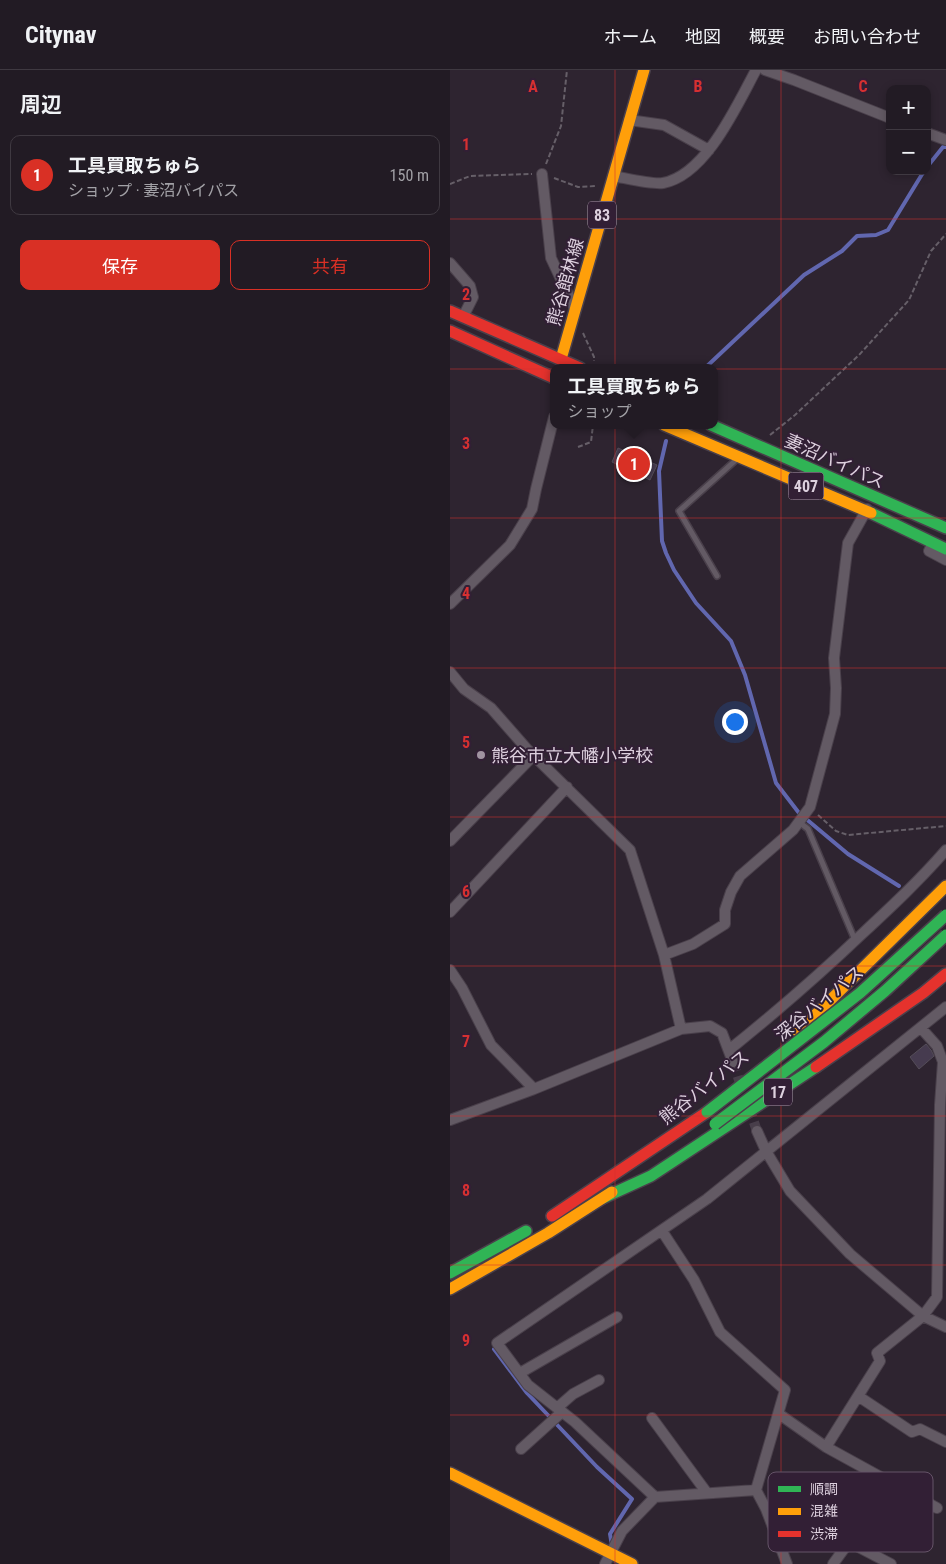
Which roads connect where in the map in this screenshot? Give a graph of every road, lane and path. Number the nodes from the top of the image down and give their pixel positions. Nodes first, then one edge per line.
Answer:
1 (567, 70) edge
2 (644, 70) edge
3 (756, 70) edge
4 (765, 70) edge
5 (793, 75) edge
6 (886, 116) edge
7 (629, 120) junction
8 (931, 134) edge
9 (946, 140) edge
10 (709, 150) junction
11 (542, 174) junction
12 (612, 180) junction
13 (450, 184) edge
14 (946, 234) edge
15 (450, 263) edge
16 (575, 309) junction
17 (450, 311) edge
18 (463, 317) junction
19 (582, 330) dead end
20 (450, 331) edge
21 (594, 356) dead end
22 (561, 364) edge
23 (550, 376) edge
24 (718, 428) edge
25 (551, 429) edge
26 (593, 429) edge
27 (673, 429) edge
28 (757, 446) junction
29 (578, 447) dead end
30 (739, 457) junction
31 (872, 496) junction
32 (866, 512) junction
33 (946, 528) edge
34 (933, 543) junction
35 (946, 549) edge
36 (946, 560) edge
37 (717, 576) dead end
38 (450, 604) edge
39 (450, 672) edge
40 (534, 755) junction
41 (566, 787) junction
42 (809, 808) junction
43 (799, 821) junction
44 (946, 826) edge
45 (450, 841) edge
46 (946, 850) edge
47 (946, 886) edge
48 (450, 912) edge
49 (946, 915) edge
50 (946, 935) edge
51 (855, 941) junction
52 (664, 955) junction
53 (450, 970) edge
54 (946, 974) edge
55 (946, 1007) edge
56 (921, 1028) junction
57 (681, 1029) junction
58 (729, 1050) junction
59 (733, 1062) tunnel mouth
60 (534, 1089) junction
61 (707, 1112) junction
62 (450, 1120) edge
63 (715, 1124) joint
64 (757, 1131) tunnel mouth
65 (766, 1151) junction
66 (603, 1198) junction
67 (662, 1231) junction
68 (450, 1272) edge
69 (450, 1289) edge
70 (923, 1316) junction
71 (617, 1317) dead end
72 (946, 1327) edge
73 (520, 1373) junction
74 (598, 1380) dead end
75 (858, 1396) junction
76 (560, 1410) junction
77 (779, 1414) junction
78 (652, 1418) dead end
79 (946, 1442) edge
80 (826, 1447) junction
81 (521, 1449) dead end
82 (450, 1472) edge
83 (872, 1472) edge
84 (756, 1490) junction
85 (707, 1493) junction
86 (655, 1497) junction
87 (933, 1506) edge
88 (937, 1508) dead end
89 (768, 1514) edge
90 (782, 1552) edge
91 (842, 1552) edge
92 (868, 1552) edge
93 (608, 1557) edge
94 (632, 1564) edge
95 (787, 1564) edge
96 (833, 1564) edge
97 (891, 1564) edge

1 - 11 path
2 - 7 main road, 熊谷館林線 / 83
3 - 10 street
4 - 5 street
5 - 6 street
7 - 10 street
7 - 12 main road, 熊谷館林線 / 83
8 - 9 street
10 - 12 street
11 - 12 path
11 - 13 path
11 - 16 street
12 - 16 main road, 熊谷館林線 / 83
14 - 28 path
15 - 18 street
16 - 22 main road, 熊谷館林線 / 83
17 - 18 main road
18 - 22 main road
19 - 21 path
20 - 23 main road
24 - 28 main road, 妻沼バイパス / 407
25 - 38 street
26 - 29 path
27 - 30 main road, 妻沼バイパス / 407
28 - 31 main road, 妻沼バイパス / 407
30 - 32 main road, 妻沼バイパス / 407
30 - 37 lane
31 - 32 street
31 - 33 main road, 妻沼バイパス / 407
32 - 34 main road, 妻沼バイパス / 407
32 - 42 street
34 - 35 main road, 妻沼バイパス / 407
34 - 36 street
39 - 40 street
40 - 41 street
40 - 45 street
41 - 48 street
41 - 52 street
42 - 43 street
42 - 44 path
43 - 51 lane
43 - 52 street
46 - 51 street
47 - 61 main road, 熊谷バイパス / 17, bridge
49 - 61 main road, 深谷バイパス / 17, bridge
50 - 63 main road, 深谷バイパス / 17, bridge
51 - 58 street
52 - 57 street
53 - 60 street
54 - 66 main road, 17
55 - 56 street
56 - 65 street
56 - 70 street
57 - 58 street
57 - 60 street
58 - 59 street
60 - 62 street
61 - 68 main road, 熊谷バイパス / 17
63 - 66 main road, 熊谷バイパス / 17
64 - 65 street
65 - 67 street
65 - 70 street
66 - 69 main road, 熊谷バイパス / 17
67 - 73 street
67 - 77 street
70 - 72 street
70 - 75 street
71 - 73 street
73 - 76 street
74 - 76 street
75 - 79 street
75 - 80 street
76 - 81 street
76 - 86 street
77 - 80 street
77 - 84 street
78 - 85 street
80 - 83 street
82 - 93 main road
84 - 85 street
84 - 89 street
85 - 86 street
86 - 93 street
87 - 88 street
90 - 95 street
91 - 96 street
92 - 97 street
93 - 94 main road

